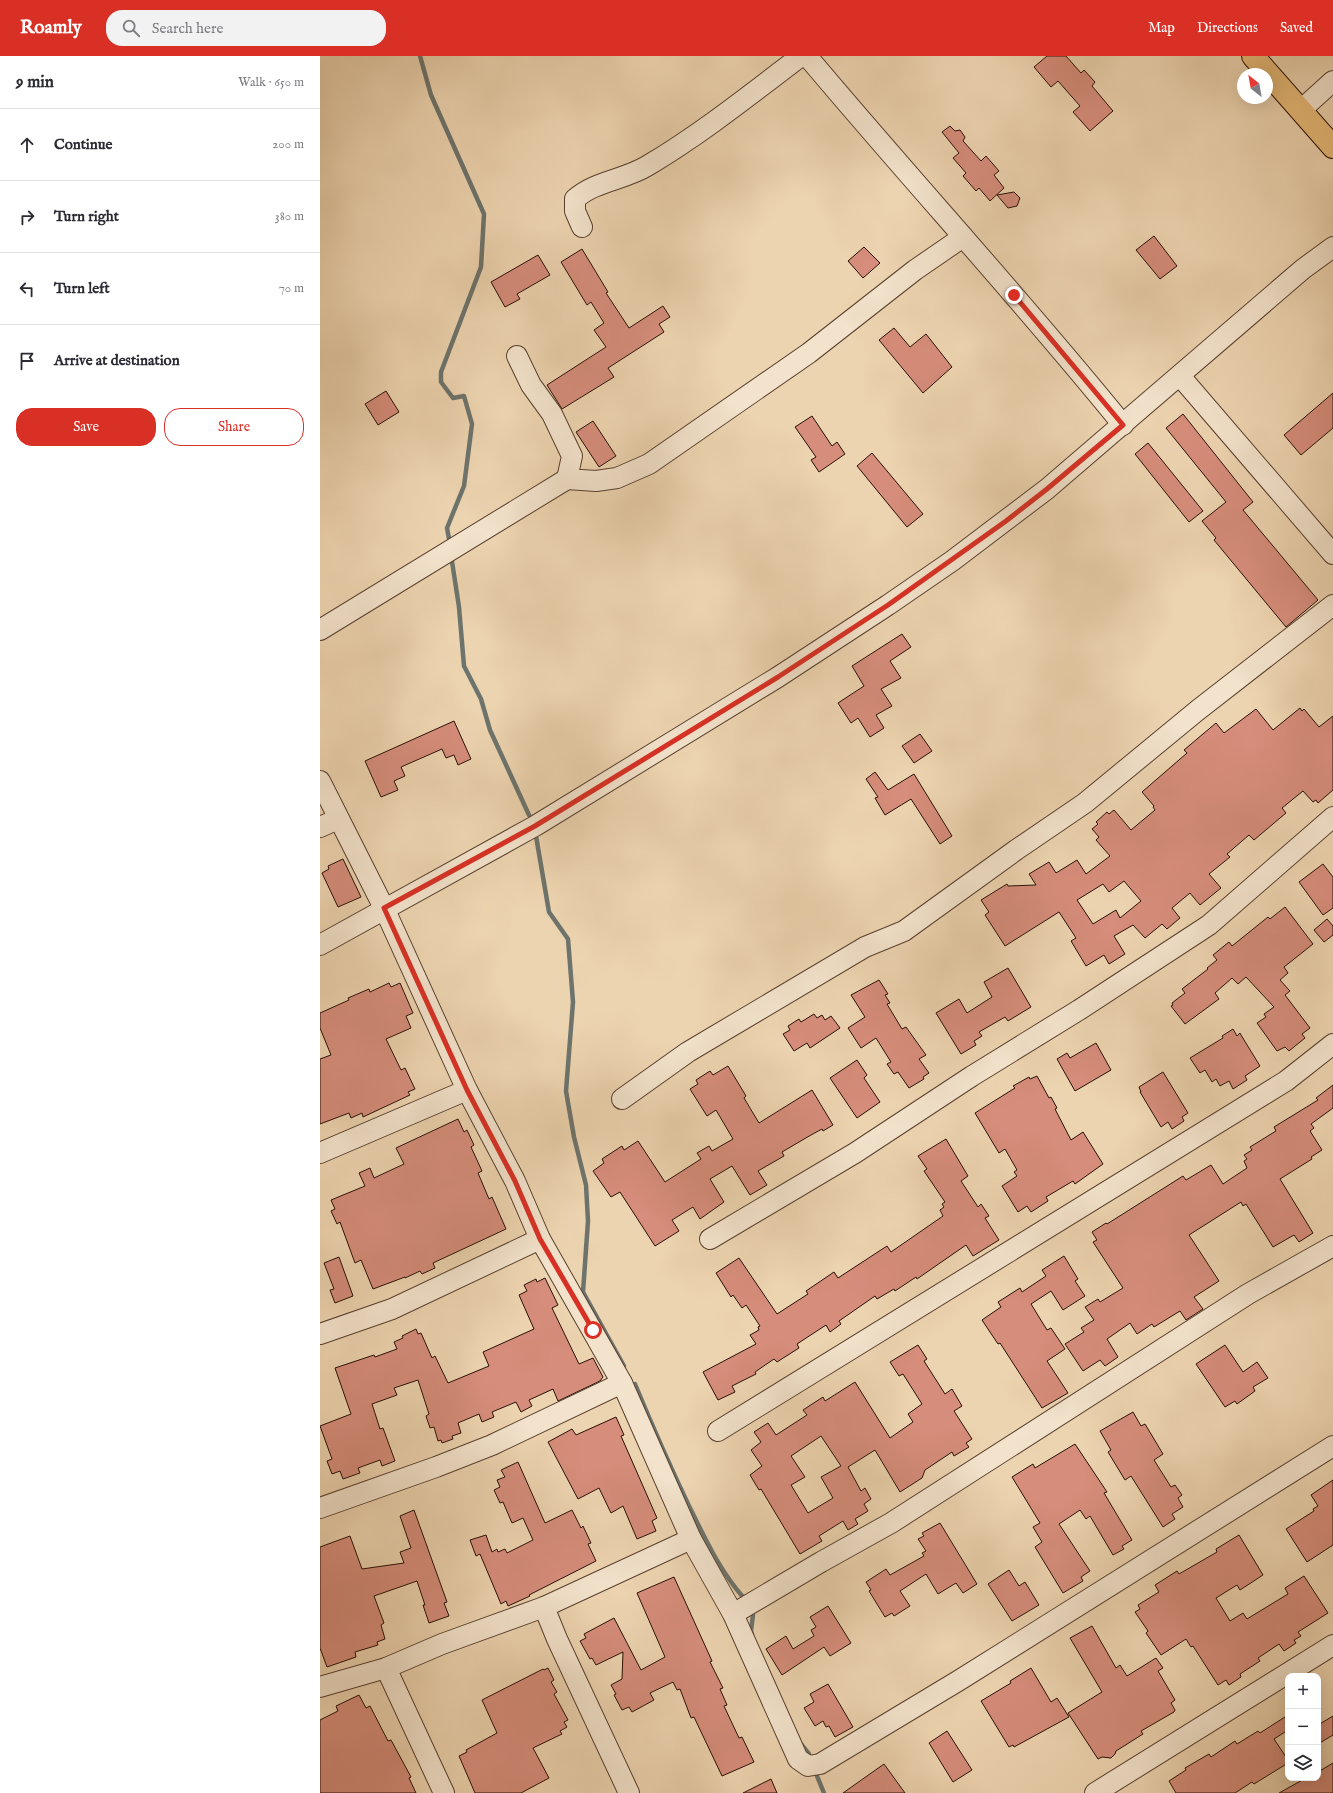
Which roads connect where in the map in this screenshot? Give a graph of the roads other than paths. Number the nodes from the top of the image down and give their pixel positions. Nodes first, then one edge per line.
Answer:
1 (801, 56) edge
2 (807, 56) edge
3 (1253, 56) edge
4 (1333, 81) edge
5 (1301, 110) junction
6 (1333, 146) edge
7 (582, 228) dead end
8 (963, 237) junction
9 (1333, 247) edge
10 (517, 356) dead end
11 (1180, 376) junction
12 (1123, 425) junction
13 (567, 479) junction
14 (1333, 554) edge
15 (1333, 604) edge
16 (320, 630) edge
17 (320, 780) edge
18 (1333, 817) edge
19 (338, 819) junction
20 (320, 827) edge
21 (384, 908) junction
22 (320, 945) edge
23 (1333, 1044) edge
24 (467, 1090) junction
25 (622, 1099) dead end
26 (320, 1153) edge
27 (540, 1239) junction
28 (710, 1239) dead end
29 (1333, 1246) edge
30 (320, 1334) edge
31 (622, 1383) junction
32 (718, 1431) dead end
33 (1333, 1446) edge
34 (320, 1508) edge
35 (691, 1539) junction
36 (544, 1607) junction
37 (734, 1614) junction
38 (1333, 1645) edge
39 (386, 1668) junction
40 (320, 1687) edge
41 (444, 1793) edge
42 (629, 1793) edge
43 (1095, 1793) edge

1 - 7 street
2 - 8 street
3 - 5 main road
4 - 5 street
5 - 6 main road
8 - 12 street
8 - 13 street
9 - 11 street
10 - 13 street
11 - 12 street
11 - 14 street
12 - 21 street
13 - 16 street
15 - 25 street
17 - 19 street
18 - 28 street
19 - 20 street
19 - 21 street
21 - 22 street
21 - 24 street
23 - 32 street
24 - 26 street
24 - 27 street
27 - 30 street
27 - 31 street
29 - 37 street
31 - 34 street
31 - 35 street
33 - 37 street
35 - 36 street
35 - 37 street
36 - 39 street
36 - 42 street
38 - 43 street
39 - 40 street
39 - 41 street

